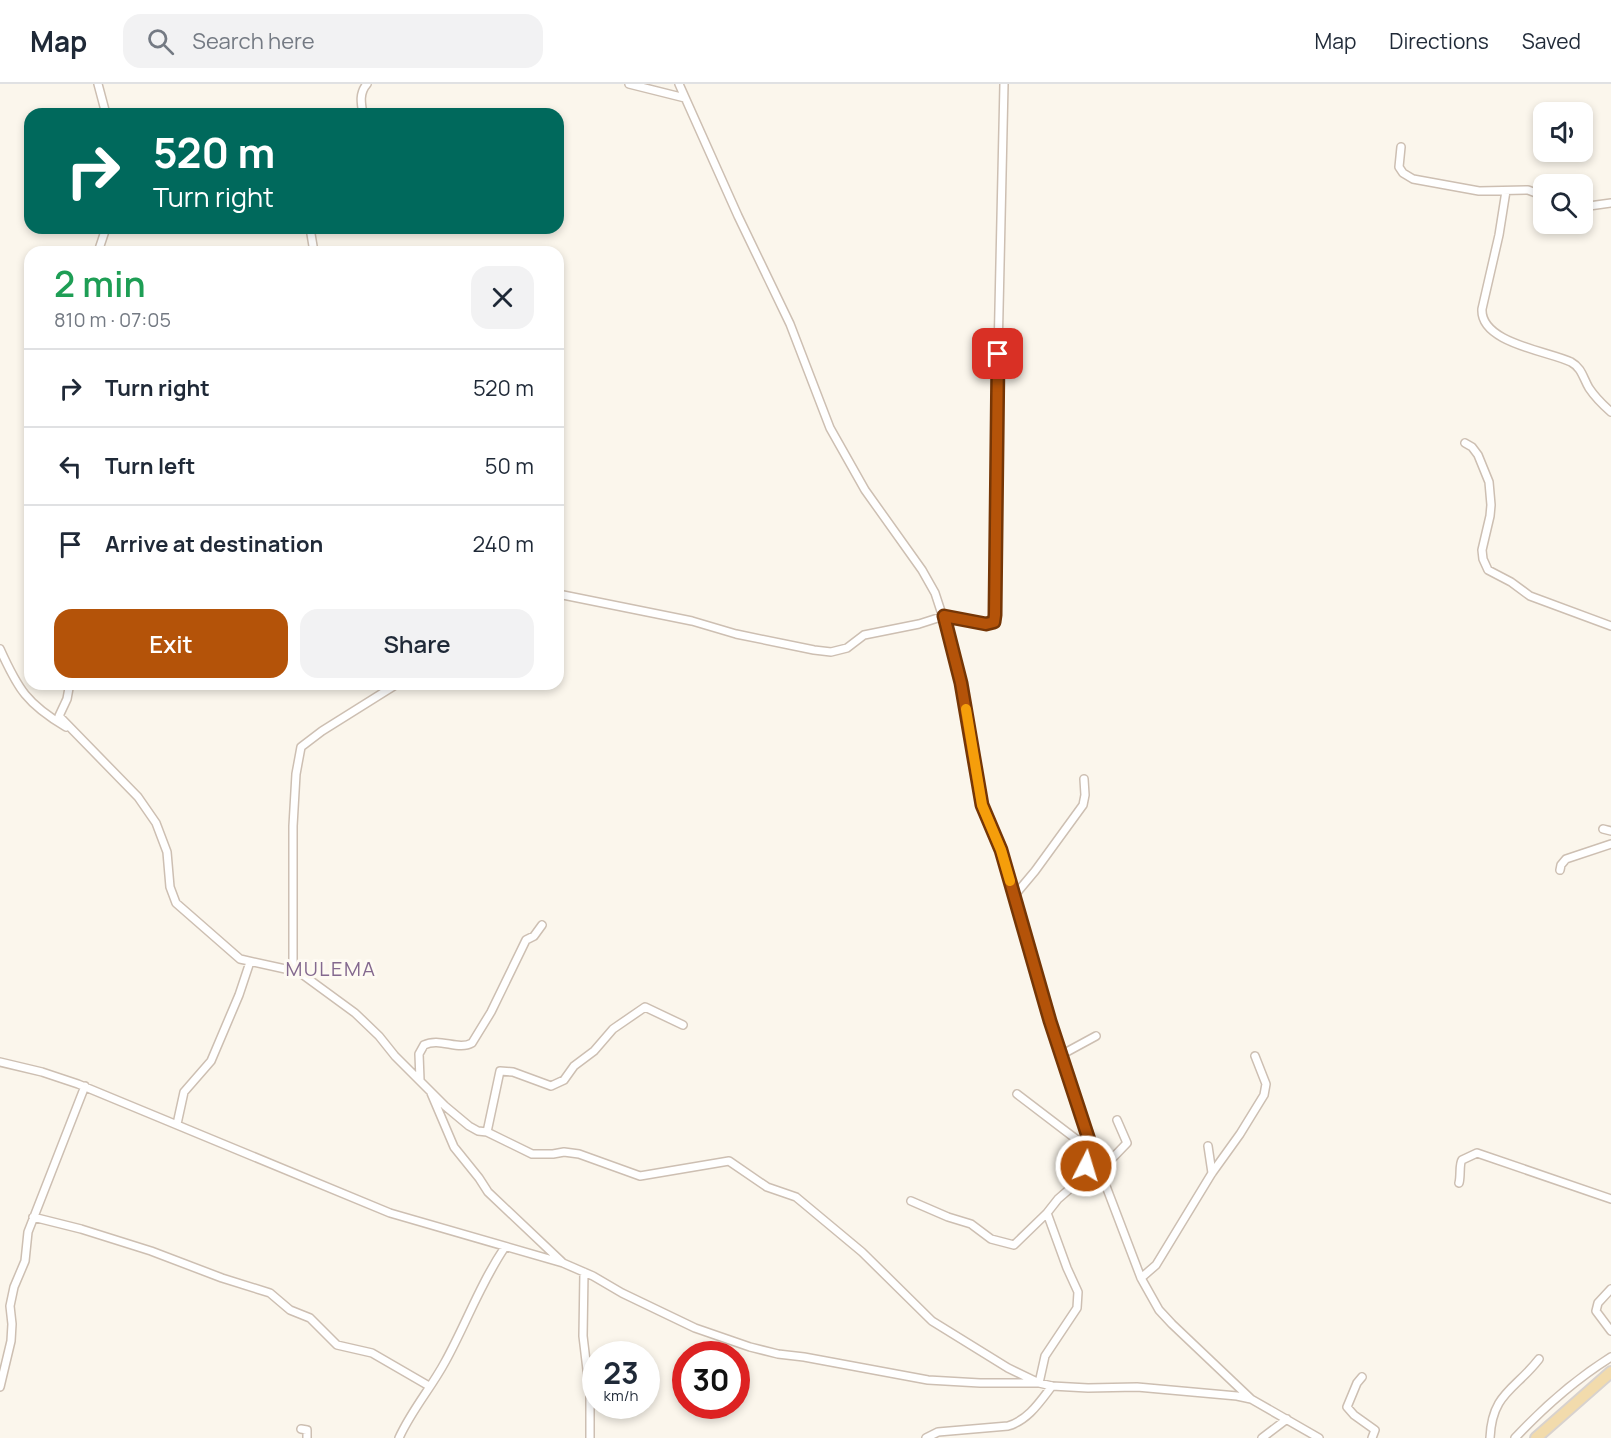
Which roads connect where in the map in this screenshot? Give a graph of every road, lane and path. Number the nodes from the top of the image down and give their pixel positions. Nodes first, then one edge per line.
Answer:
1 (98, 84) edge
2 (367, 84) edge
3 (629, 84) edge
4 (679, 84) edge
5 (1004, 84) edge
6 (685, 98) junction
7 (104, 108) edge
8 (362, 108) edge
9 (1401, 147) dead end
10 (1506, 191) junction
11 (1533, 192) edge
12 (1611, 203) edge
13 (1593, 205) edge
14 (1611, 412) edge
15 (1465, 443) dead end
16 (564, 595) edge
17 (944, 616) junction
18 (1611, 626) edge
19 (0, 649) edge
20 (69, 690) edge
21 (388, 690) edge
22 (74, 731) junction
23 (1084, 779) dead end
24 (1611, 844) edge
25 (1560, 870) dead end
26 (1014, 896) junction
27 (542, 925) dead end
28 (250, 962) junction
29 (293, 970) junction
30 (683, 1025) dead end
31 (1096, 1036) dead end
32 (1061, 1055) junction
33 (1255, 1056) dead end
34 (0, 1062) edge
35 (420, 1080) junction
36 (85, 1086) junction
37 (429, 1089) junction
38 (1017, 1094) dead end
39 (1117, 1120) dead end
40 (177, 1124) junction
41 (488, 1132) junction
42 (1208, 1146) dead end
43 (1093, 1152) junction
44 (1101, 1170) junction
45 (1212, 1173) junction
46 (1459, 1183) dead end
47 (1611, 1199) edge
48 (911, 1201) dead end
49 (1047, 1213) junction
50 (33, 1217) junction
51 (505, 1247) junction
52 (563, 1263) junction
53 (584, 1272) junction
54 (1141, 1278) junction
55 (1611, 1289) edge
56 (1611, 1330) edge
57 (1611, 1357) edge
58 (1539, 1359) dead end
59 (1611, 1372) edge
60 (1362, 1377) dead end
61 (1039, 1383) junction
62 (429, 1386) junction
63 (1052, 1386) junction
64 (0, 1387) edge
65 (1251, 1399) junction
66 (1287, 1419) junction
67 (301, 1429) dead end
68 (308, 1438) edge
69 (399, 1438) edge
70 (590, 1438) edge
71 (926, 1438) edge
72 (1262, 1438) edge
73 (1319, 1438) edge
74 (1372, 1438) edge
75 (1490, 1438) edge
76 (1515, 1438) edge
77 (1536, 1438) edge

1 - 7 street
2 - 8 street
3 - 6 street
4 - 6 street
5 - 17 street
6 - 17 street
9 - 10 street
10 - 11 street
10 - 14 street
12 - 13 street
15 - 18 street
16 - 17 street
17 - 26 street
19 - 22 street
20 - 22 street
21 - 29 street
22 - 28 street
23 - 26 street
24 - 25 street
26 - 32 street
27 - 35 street
28 - 29 street
28 - 40 street
29 - 35 street
30 - 41 street
31 - 32 street
32 - 43 street
33 - 45 street
34 - 36 street
35 - 37 street
36 - 40 street
36 - 50 street
37 - 41 street
37 - 52 street
38 - 43 street
39 - 44 street
40 - 51 street
41 - 61 street
42 - 45 street
43 - 44 street
43 - 49 street
44 - 54 street
45 - 54 street
46 - 47 street
48 - 49 street
49 - 61 street
50 - 62 street
50 - 64 street
51 - 52 street
51 - 62 street
52 - 53 street
53 - 61 street
53 - 70 street
54 - 65 street
55 - 56 street
57 - 76 street
58 - 75 street
59 - 77 main road
60 - 74 street
61 - 63 street
62 - 69 street
63 - 65 street
63 - 71 street
65 - 66 street
66 - 72 street
66 - 73 street
67 - 68 street

